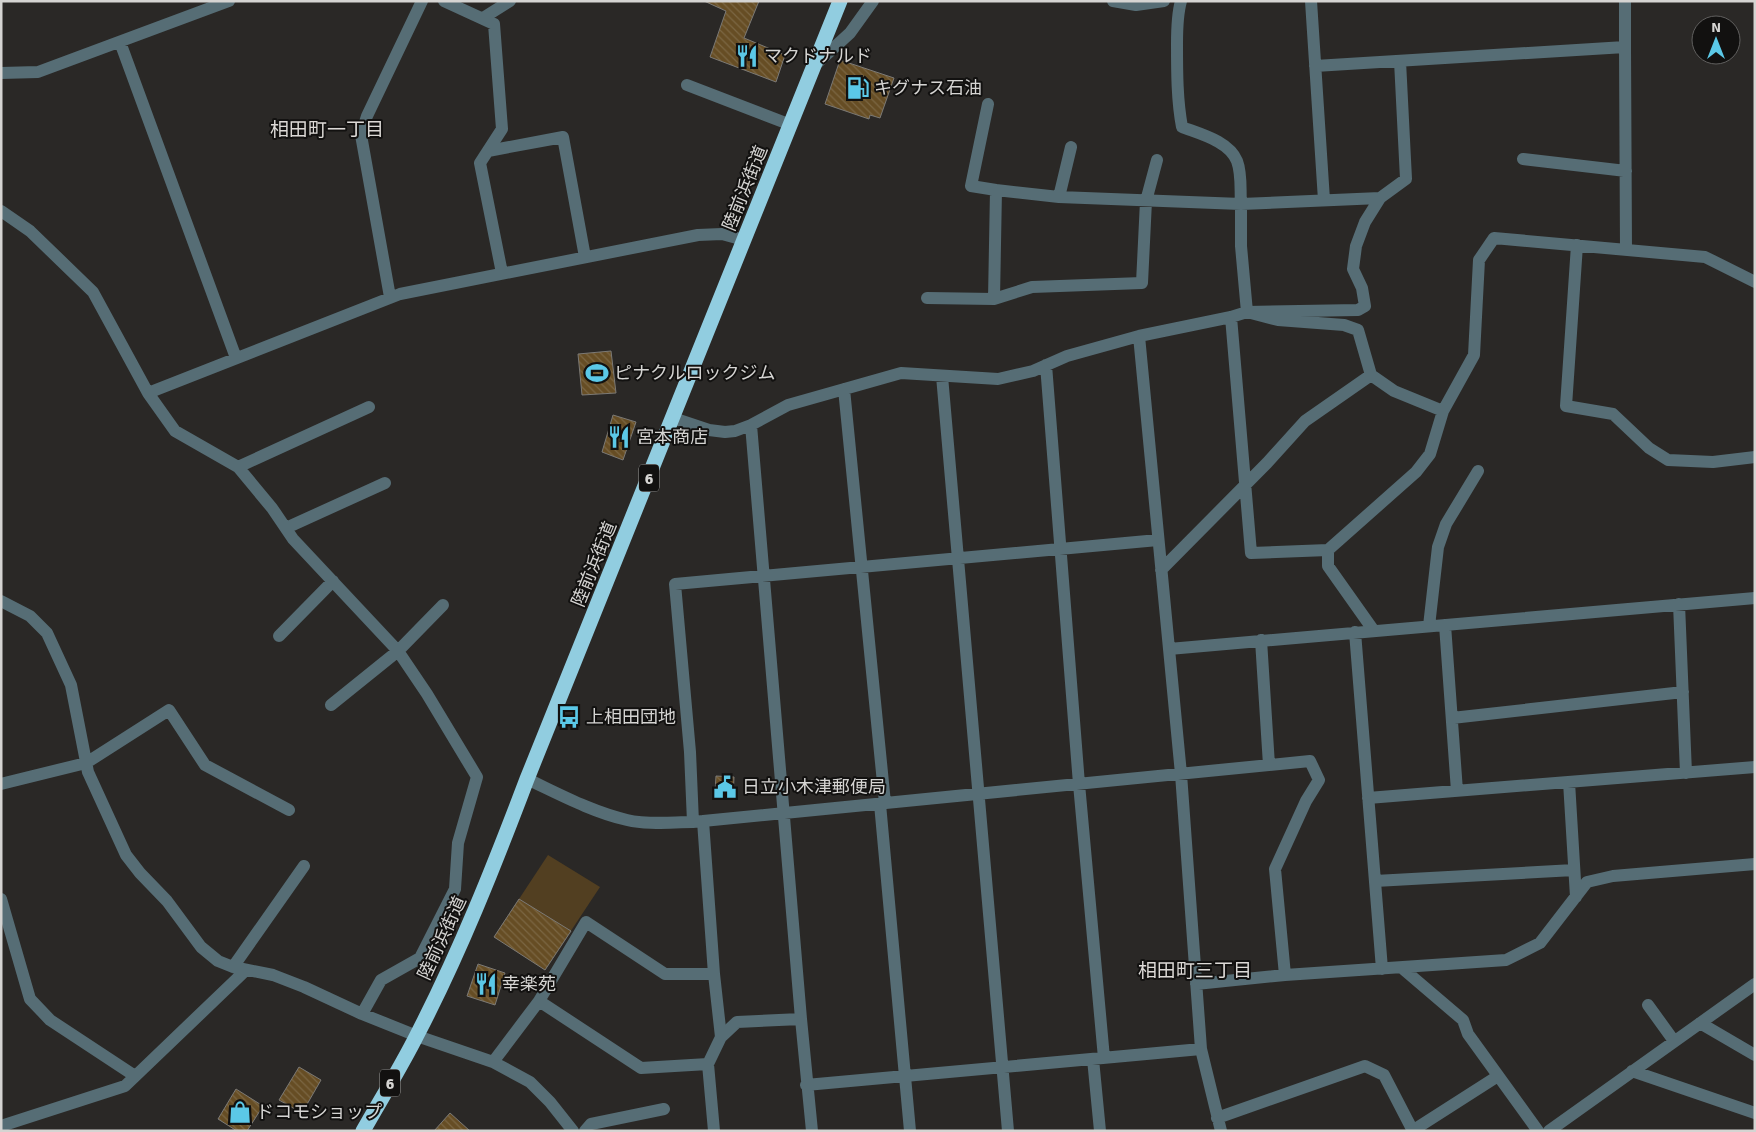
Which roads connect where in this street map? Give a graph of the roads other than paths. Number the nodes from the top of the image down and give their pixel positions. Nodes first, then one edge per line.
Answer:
1 (229, 1) edge
2 (422, 1) edge
3 (444, 1) edge
4 (510, 1) edge
5 (840, 1) edge
6 (873, 1) edge
7 (1113, 1) edge
8 (1164, 1) edge
9 (1181, 1) edge
10 (1311, 1) edge
11 (1625, 1) edge
12 (483, 18) junction
13 (120, 42) junction
14 (1625, 47) junction
15 (1400, 61) junction
16 (815, 65) junction
17 (1315, 66) junction
18 (1, 73) edge
19 (687, 85) dead end
20 (988, 104) dead end
21 (791, 125) junction
22 (1071, 147) dead end
23 (488, 151) junction
24 (1523, 159) dead end
25 (1157, 160) dead end
26 (1626, 171) junction
27 (996, 190) junction
28 (1059, 197) junction
29 (1380, 198) junction
30 (1324, 200) junction
31 (1146, 201) junction
32 (1241, 204) junction
33 (1, 211) edge
34 (744, 240) junction
35 (1577, 245) junction
36 (1626, 250) junction
37 (585, 257) junction
38 (502, 273) junction
39 (1755, 282) edge
40 (390, 298) junction
41 (927, 298) dead end
42 (994, 299) junction
43 (1247, 312) junction
44 (1231, 317) junction
45 (1139, 336) junction
46 (236, 358) junction
47 (1046, 365) junction
48 (1371, 375) junction
49 (942, 376) junction
50 (844, 389) junction
51 (148, 393) junction
52 (369, 407) dead end
53 (1443, 411) junction
54 (673, 418) junction
55 (751, 425) junction
56 (1755, 457) edge
57 (238, 467) junction
58 (1478, 471) dead end
59 (385, 483) dead end
60 (1246, 484) junction
61 (286, 528) junction
62 (1158, 540) junction
63 (1060, 549) junction
64 (1328, 550) junction
65 (958, 558) junction
66 (862, 567) junction
67 (1161, 570) junction
68 (764, 576) junction
69 (333, 581) junction
70 (1755, 598) edge
71 (1, 602) edge
72 (1679, 604) junction
73 (443, 605) dead end
74 (1445, 625) junction
75 (1429, 626) junction
76 (1374, 631) junction
77 (1355, 632) junction
78 (279, 636) dead end
79 (1261, 640) junction
80 (1169, 648) junction
81 (398, 651) junction
82 (1683, 692) junction
83 (331, 704) dead end
84 (1452, 718) junction
85 (86, 763) junction
86 (1269, 765) junction
87 (1755, 767) edge
88 (1686, 773) junction
89 (1181, 774) junction
90 (527, 779) junction
91 (1569, 782) junction
92 (1, 784) edge
93 (1078, 784) junction
94 (1457, 791) junction
95 (979, 794) junction
96 (1368, 798) junction
97 (883, 804) junction
98 (289, 810) dead end
99 (784, 813) junction
100 (698, 822) junction
101 (1755, 864) edge
102 (304, 866) dead end
103 (1574, 870) junction
104 (1375, 881) junction
105 (1576, 897) junction
106 (1, 899) edge
107 (232, 967) junction
108 (1402, 968) junction
109 (1382, 969) junction
110 (246, 970) junction
111 (714, 974) junction
112 (1285, 975) junction
113 (1196, 984) junction
114 (1755, 984) edge
115 (539, 1001) junction
116 (1648, 1005) dead end
117 (362, 1014) junction
118 (801, 1019) junction
119 (1700, 1023) junction
120 (417, 1036) junction
121 (721, 1038) junction
122 (1674, 1041) junction
123 (1201, 1049) junction
124 (1755, 1055) edge
125 (1099, 1058) junction
126 (493, 1062) junction
127 (708, 1064) junction
128 (1002, 1067) junction
129 (1632, 1071) junction
130 (135, 1076) junction
131 (905, 1076) junction
132 (1498, 1076) junction
133 (806, 1085) junction
134 (664, 1109) dead end
135 (1755, 1113) edge
136 (2, 1124) edge
137 (1219, 1125) edge
138 (363, 1131) edge
139 (573, 1131) edge
140 (585, 1131) edge
141 (714, 1131) edge
142 (812, 1131) edge
143 (910, 1131) edge
144 (1008, 1131) edge
145 (1100, 1131) edge
146 (1412, 1131) edge
147 (1538, 1131) edge
148 (1549, 1131) edge

1 - 13 street
2 - 40 street
3 - 12 street
4 - 12 street
5 - 16 highway, 陸前浜街道 / 6
6 - 16 street
7 - 8 street
9 - 32 street
10 - 17 street
11 - 14 street
12 - 23 street
13 - 18 street
13 - 46 street
14 - 15 street
14 - 26 street
15 - 17 street
15 - 29 street
16 - 21 highway, 陸前浜街道 / 6
17 - 30 street
19 - 21 street
20 - 27 street
21 - 34 highway, 陸前浜街道 / 6
22 - 28 street
23 - 37 street
23 - 38 street
24 - 26 street
25 - 31 street
26 - 36 street
27 - 28 street
27 - 42 street
28 - 31 street
29 - 30 street
29 - 43 street
30 - 32 street
31 - 32 street
31 - 42 street
32 - 43 street
33 - 51 street
34 - 37 street
34 - 54 highway, 陸前浜街道 / 6
35 - 36 street
35 - 53 street
35 - 56 street
36 - 39 street
37 - 38 street
38 - 40 street
40 - 46 street
41 - 42 street
43 - 44 street
43 - 48 street
44 - 45 street
44 - 60 street
45 - 47 street
45 - 62 street
46 - 51 street
47 - 49 street
47 - 63 street
48 - 53 street
48 - 60 street
49 - 50 street
49 - 65 street
50 - 55 street
50 - 66 street
51 - 57 street
52 - 57 street
53 - 64 street
54 - 55 street
54 - 90 highway, 陸前浜街道 / 6
55 - 68 street
57 - 61 street
58 - 75 street
59 - 61 street
60 - 64 street
60 - 67 street
61 - 69 street
62 - 63 street
62 - 67 street
63 - 65 street
63 - 93 street
64 - 76 street
65 - 66 street
65 - 95 street
66 - 68 street
66 - 97 street
67 - 80 street
68 - 99 street
68 - 100 street
69 - 78 street
69 - 81 street
70 - 72 street
71 - 85 street
72 - 74 street
72 - 82 street
73 - 81 street
74 - 75 street
74 - 84 street
75 - 76 street
76 - 77 street
77 - 79 street
77 - 96 street
79 - 80 street
79 - 86 street
80 - 89 street
81 - 83 street
81 - 117 street
82 - 84 street
82 - 88 street
84 - 94 street
85 - 92 street
85 - 98 street
85 - 107 street
86 - 89 street
86 - 112 street
87 - 88 street
88 - 91 street
89 - 93 street
89 - 113 street
90 - 100 street
90 - 120 highway, 陸前浜街道 / 6
91 - 94 street
91 - 103 street
93 - 95 street
93 - 125 street
94 - 96 street
95 - 97 street
95 - 128 street
96 - 104 street
97 - 99 street
97 - 131 street
99 - 100 street
99 - 118 street
100 - 111 street
101 - 105 street
102 - 107 street
103 - 104 street
103 - 105 street
104 - 109 street
105 - 108 street
106 - 130 street
107 - 110 street
108 - 109 street
108 - 132 street
109 - 112 street
110 - 117 street
110 - 130 street
111 - 115 street
111 - 121 street
112 - 113 street
113 - 123 street
114 - 119 street
115 - 126 street
115 - 127 street
116 - 122 street
117 - 120 street
118 - 121 street
118 - 133 street
119 - 122 street
119 - 124 street
120 - 126 street
120 - 138 highway, 陸前浜街道 / 6
121 - 127 street
122 - 129 street
123 - 125 street
123 - 137 street
125 - 128 street
125 - 145 street
126 - 139 street
127 - 141 street
128 - 131 street
128 - 144 street
129 - 135 street
129 - 148 street
130 - 136 street
131 - 133 street
131 - 143 street
132 - 146 street
132 - 147 street
133 - 142 street
134 - 140 street
137 - 146 street

